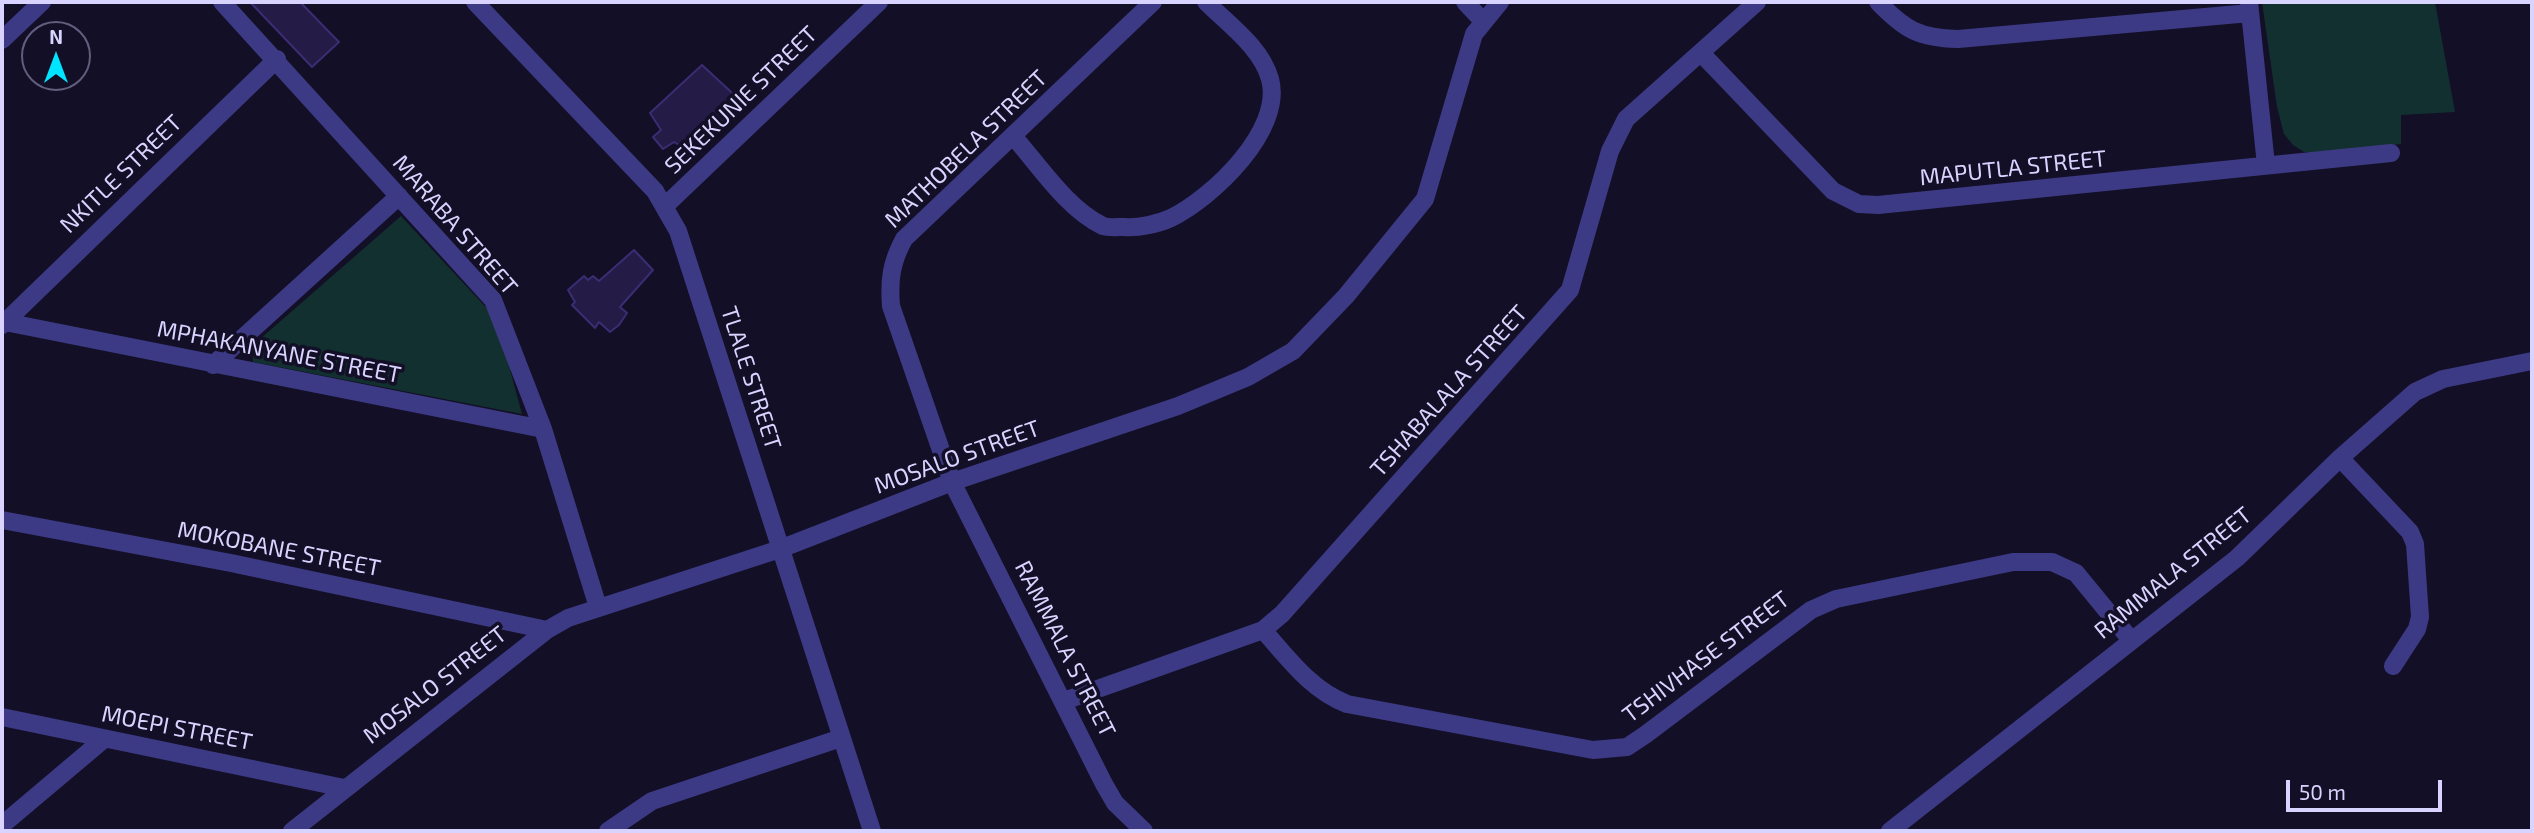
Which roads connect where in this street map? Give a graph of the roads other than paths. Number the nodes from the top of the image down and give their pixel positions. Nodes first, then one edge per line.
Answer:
1 (42, 2) edge
2 (222, 2) edge
3 (475, 2) edge
4 (879, 2) edge
5 (1153, 2) edge
6 (1206, 2) edge
7 (1465, 2) edge
8 (1500, 2) edge
9 (1757, 2) edge
10 (1878, 2) edge
11 (2250, 7) edge
12 (1482, 20) junction
13 (2, 40) edge
14 (1701, 53) junction
15 (277, 59) junction
16 (1013, 136) junction
17 (2391, 153) dead end
18 (2266, 166) junction
19 (399, 196) junction
20 (666, 205) junction
21 (4, 324) edge
22 (2532, 361) edge
23 (213, 365) junction
24 (543, 429) junction
25 (2340, 458) junction
26 (952, 482) junction
27 (2, 520) edge
28 (780, 549) junction
29 (598, 607) junction
30 (547, 630) junction
31 (1263, 630) junction
32 (2131, 640) junction
33 (2393, 666) dead end
34 (1064, 701) junction
35 (2, 717) edge
36 (841, 738) junction
37 (104, 739) junction
38 (344, 788) junction
39 (2, 825) edge
40 (292, 831) edge
41 (608, 831) edge
42 (872, 831) edge
43 (1144, 831) edge
44 (1889, 831) edge

1 - 13 street
2 - 15 street, MARABA STREET
3 - 20 street, TLALE STREET
4 - 20 street, SEKEKUNIE STREET
5 - 16 street, MATHOBELA STREET
6 - 16 street
7 - 12 street
8 - 12 street, MOSALO STREET
9 - 14 street, TSHABALALA STREET
10 - 11 street
11 - 18 street
12 - 26 street, MOSALO STREET
14 - 18 street, MAPUTLA STREET
14 - 31 street, TSHABALALA STREET
15 - 19 street, MARABA STREET
15 - 21 street, NKITLE STREET
16 - 26 street, MATHOBELA STREET
17 - 18 street, MAPUTLA STREET
19 - 23 street
19 - 24 street, MARABA STREET
20 - 28 street, TLALE STREET
21 - 23 street, MPHAKANYANE STREET
22 - 25 street, RAMMALA STREET
23 - 24 street, MPHAKANYANE STREET
24 - 29 street, MARABA STREET
25 - 32 street, RAMMALA STREET
25 - 33 street
26 - 28 street, MOSALO STREET
26 - 34 street, RAMMALA STREET
27 - 30 street, MOKOBANE STREET
28 - 29 street, MOSALO STREET
28 - 36 street, TLALE STREET
29 - 30 street, MOSALO STREET
30 - 38 street, MOSALO STREET
31 - 32 street, TSHIVHASE STREET
31 - 34 street, TSHABALALA STREET
32 - 44 street, RAMMALA STREET
34 - 43 street, RAMMALA STREET
35 - 37 street, MOEPI STREET
36 - 41 street
36 - 42 street, TLALE STREET
37 - 38 street, MOEPI STREET
37 - 39 street
38 - 40 street, MOSALO STREET

